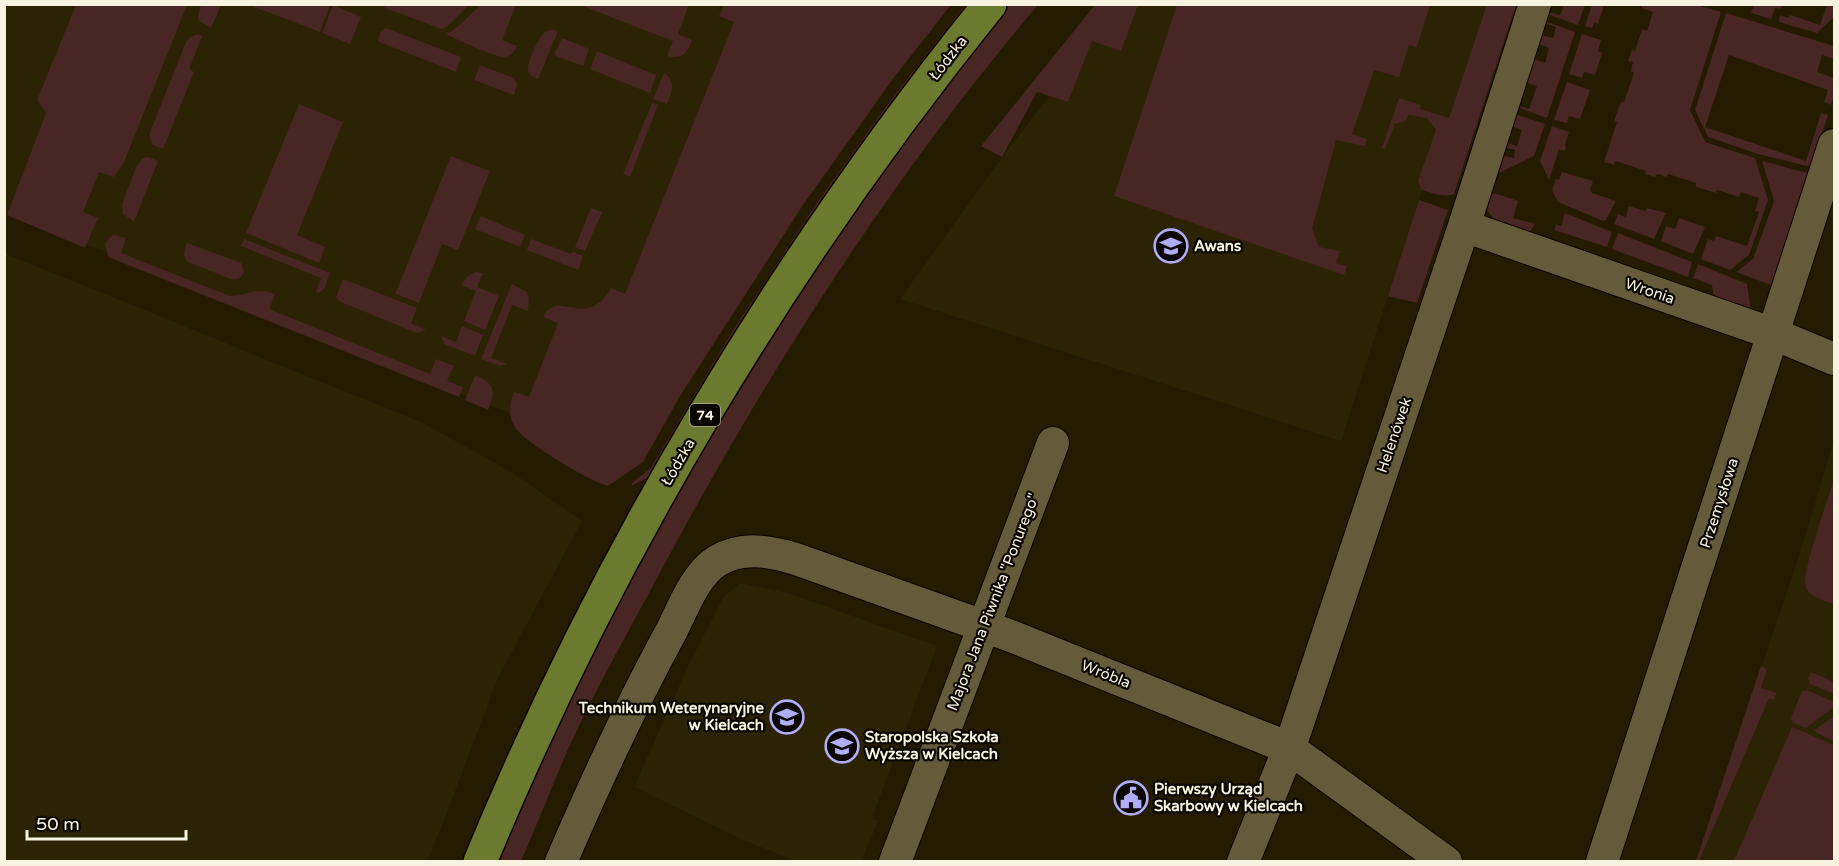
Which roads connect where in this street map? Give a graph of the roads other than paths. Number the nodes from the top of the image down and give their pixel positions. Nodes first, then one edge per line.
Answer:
1 (990, 4) edge
2 (1535, 4) edge
3 (1834, 145) edge
4 (1464, 226) junction
5 (1774, 334) junction
6 (1834, 359) edge
7 (1053, 443) dead end
8 (984, 627) junction
9 (1289, 747) junction
10 (480, 861) edge
11 (561, 861) edge
12 (895, 861) edge
13 (1243, 861) edge
14 (1446, 861) edge
15 (1602, 861) edge

1 - 10 main road, Łódzka / 74
2 - 4 street, Helenówek
3 - 5 street, Przemysłowa
4 - 5 street, Wronia
4 - 9 street, Helenówek
5 - 6 street, Wronia
5 - 15 street, Przemysłowa
7 - 8 street, Majora Jana Piwnika "Ponurego"
8 - 9 street, Wróbla
8 - 11 street, Wróbla
8 - 12 street, Majora Jana Piwnika "Ponurego"
9 - 13 street, Helenówek
9 - 14 street, Wróbla

